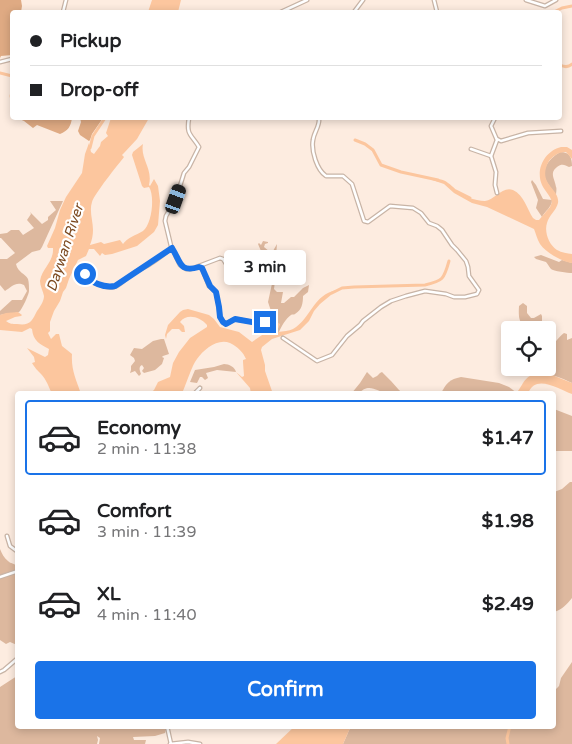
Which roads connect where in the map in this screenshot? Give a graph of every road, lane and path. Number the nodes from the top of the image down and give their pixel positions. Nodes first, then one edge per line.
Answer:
1 (307, 0) edge
2 (526, 0) edge
3 (556, 0) edge
4 (285, 10) edge
5 (189, 120) edge
6 (319, 120) edge
7 (494, 120) edge
8 (561, 131) dead end
9 (496, 138) junction
10 (471, 149) dead end
11 (491, 156) junction
12 (497, 193) dead end
13 (172, 248) junction
14 (79, 266) dead end
15 (199, 267) junction
16 (242, 272) dead end
17 (269, 325) dead end
18 (283, 338) dead end
19 (200, 388) dead end
20 (197, 391) edge
21 (7, 536) dead end
22 (15, 550) edge
23 (15, 572) edge
24 (0, 577) edge
25 (15, 661) edge
26 (0, 672) edge
27 (168, 729) edge
28 (171, 744) edge
29 (200, 744) edge

1 - 4 street
2 - 3 street
5 - 13 street
6 - 18 street
7 - 9 street
8 - 9 street
9 - 11 street
10 - 11 street
11 - 12 street
13 - 14 street
13 - 15 street
15 - 16 street
15 - 17 street
19 - 20 street
21 - 22 street
23 - 24 street
25 - 26 street
27 - 28 street
28 - 29 street

